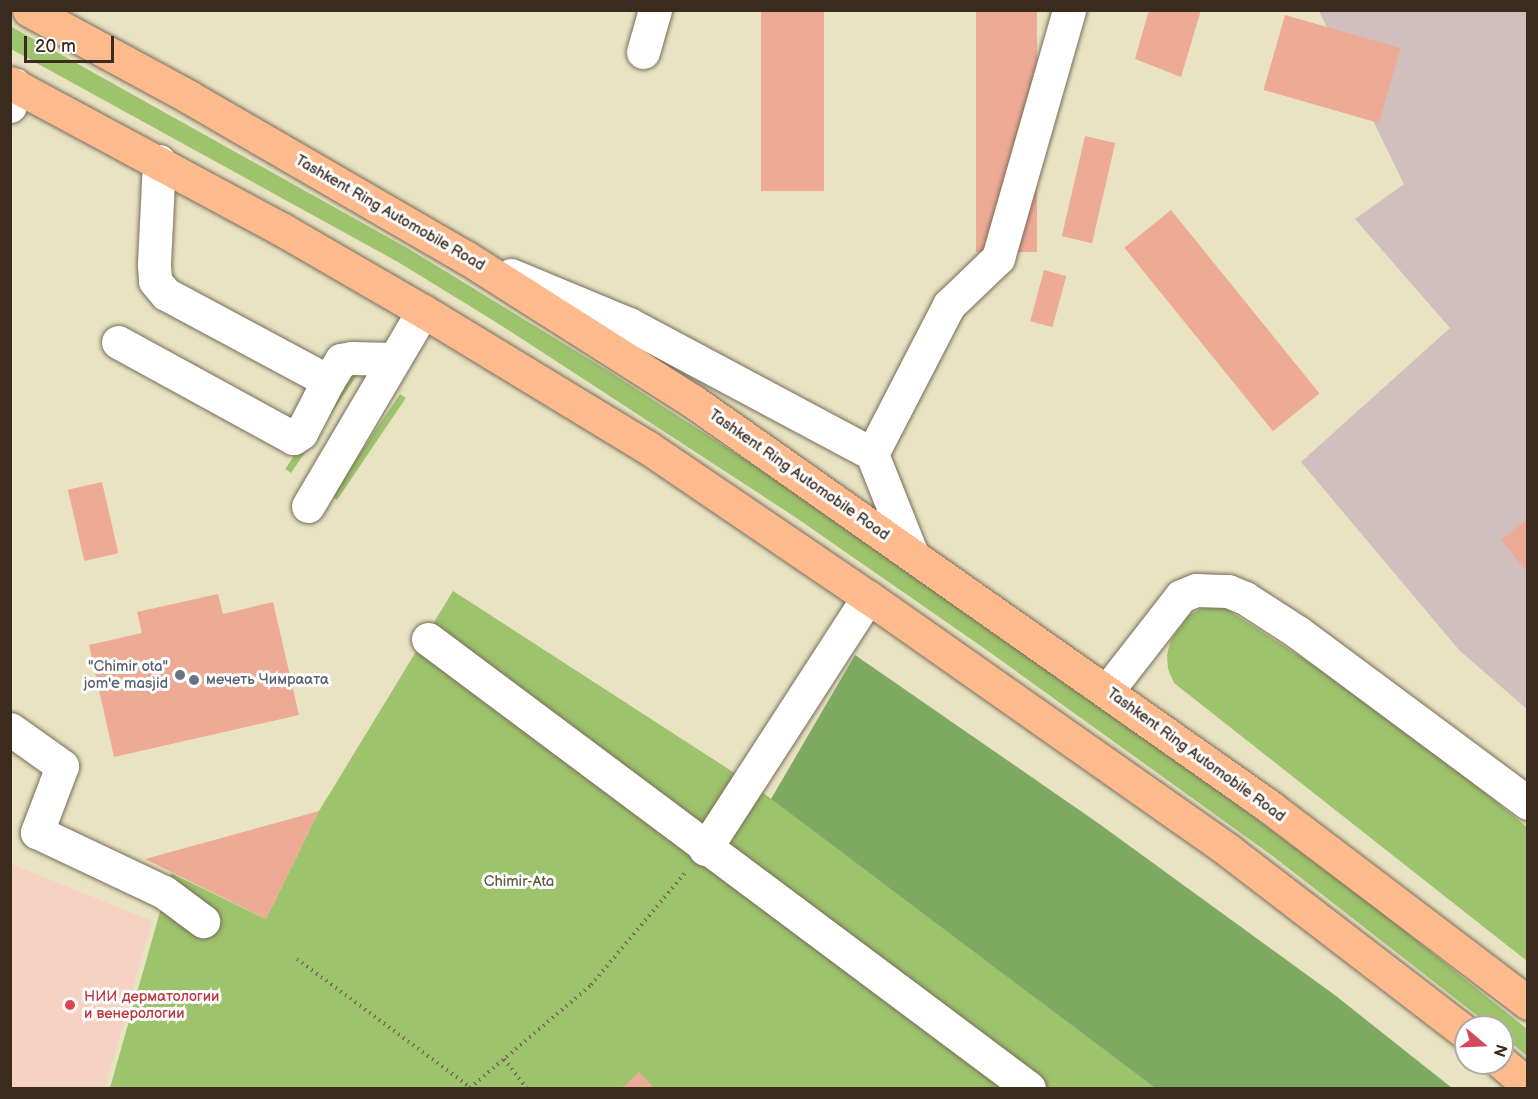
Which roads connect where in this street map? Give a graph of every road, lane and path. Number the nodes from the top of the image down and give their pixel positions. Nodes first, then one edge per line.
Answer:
1 (29, 10) edge
2 (655, 10) edge
3 (1069, 10) edge
4 (643, 52) dead end
5 (12, 91) edge
6 (159, 161) junction
7 (467, 258) junction
8 (423, 311) junction
9 (118, 342) dead end
10 (394, 359) junction
11 (328, 381) junction
12 (872, 454) junction
13 (308, 506) dead end
14 (911, 552) junction
15 (868, 597) junction
16 (428, 639) dead end
17 (1107, 691) junction
18 (10, 729) edge
19 (1527, 803) edge
20 (705, 849) junction
21 (203, 921) dead end
22 (297, 959) dead end
23 (1527, 1003) edge
24 (1454, 1024) edge
25 (504, 1059) junction
26 (1514, 1074) edge
27 (1527, 1085) edge
28 (470, 1088) edge
29 (527, 1089) edge
30 (1029, 1089) edge

1 - 7 highway, Tashkent Ring Automobile Road
2 - 4 lane
3 - 12 lane
5 - 6 highway
6 - 8 highway
6 - 11 lane
7 - 12 lane
7 - 14 highway, Tashkent Ring Automobile Road
8 - 10 lane
8 - 15 highway
9 - 11 lane
10 - 11 lane
10 - 13 lane
12 - 14 lane
14 - 17 highway, Tashkent Ring Automobile Road
15 - 20 lane
15 - 24 highway
16 - 20 lane
17 - 19 lane
17 - 23 highway, Tashkent Ring Automobile Road
18 - 21 lane
20 - 25 path
20 - 30 lane
22 - 28 path
25 - 28 path
25 - 29 path
26 - 27 highway

